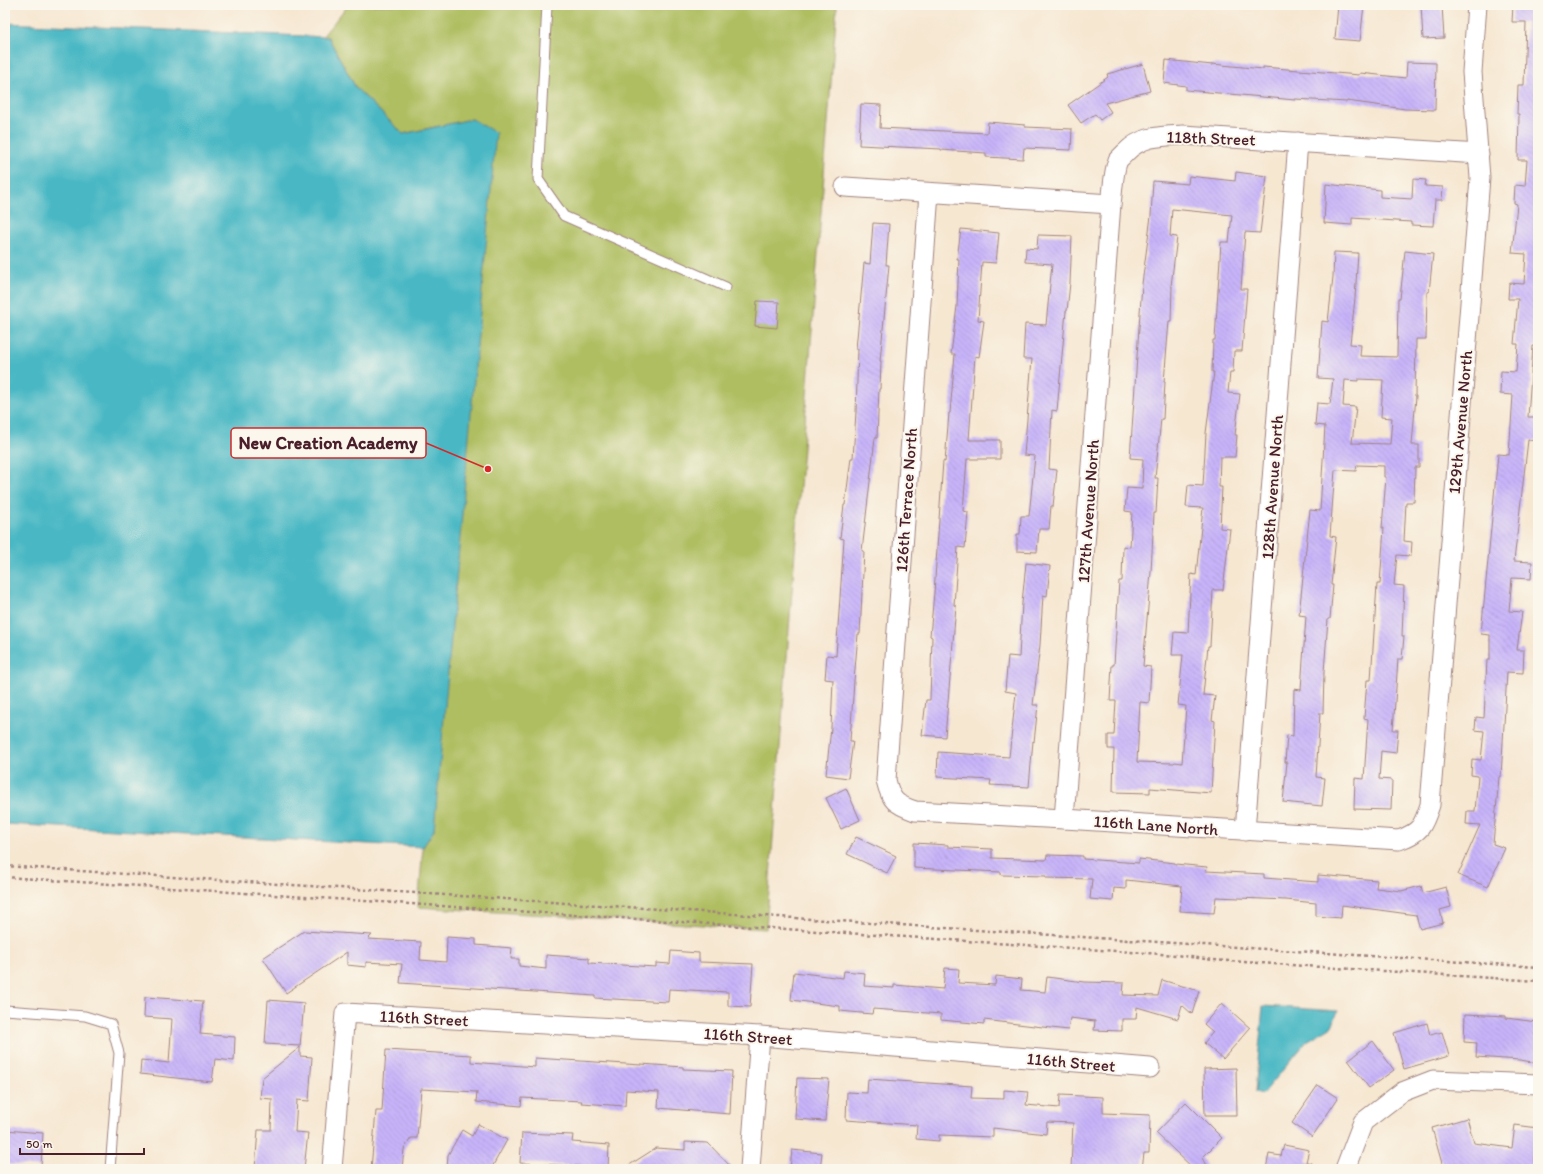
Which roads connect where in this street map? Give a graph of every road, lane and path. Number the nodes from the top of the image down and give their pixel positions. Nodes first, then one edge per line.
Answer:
1 (547, 5) edge
2 (1477, 5) edge
3 (1298, 142) junction
4 (1478, 154) junction
5 (845, 187) dead end
6 (930, 193) junction
7 (1111, 204) junction
8 (726, 287) dead end
9 (897, 805) joint
10 (1064, 819) junction
11 (1245, 831) junction
12 (1414, 834) joint
13 (5, 866) edge
14 (5, 877) edge
15 (1538, 967) edge
16 (1538, 981) edge
17 (5, 1010) edge
18 (760, 1036) junction
19 (1150, 1068) dead end
20 (1538, 1084) edge
21 (110, 1169) edge
22 (332, 1169) edge
23 (750, 1169) edge
24 (1345, 1169) edge

1 - 8 lane
2 - 4 street, 129th Avenue North
3 - 4 street, 118th Street
3 - 7 street, 118th Street
3 - 11 street, 128th Avenue North
4 - 12 street, 129th Avenue North
5 - 6 street
6 - 7 street
6 - 9 street, 126th Terrace North
7 - 10 street, 127th Avenue North
9 - 10 street, 116th Lane North
10 - 11 street, 116th Lane North
11 - 12 street, 116th Lane North
13 - 15 path
14 - 16 path
17 - 21 lane
18 - 19 street, 116th Street
18 - 22 street, 116th Street
18 - 23 street
20 - 24 street

